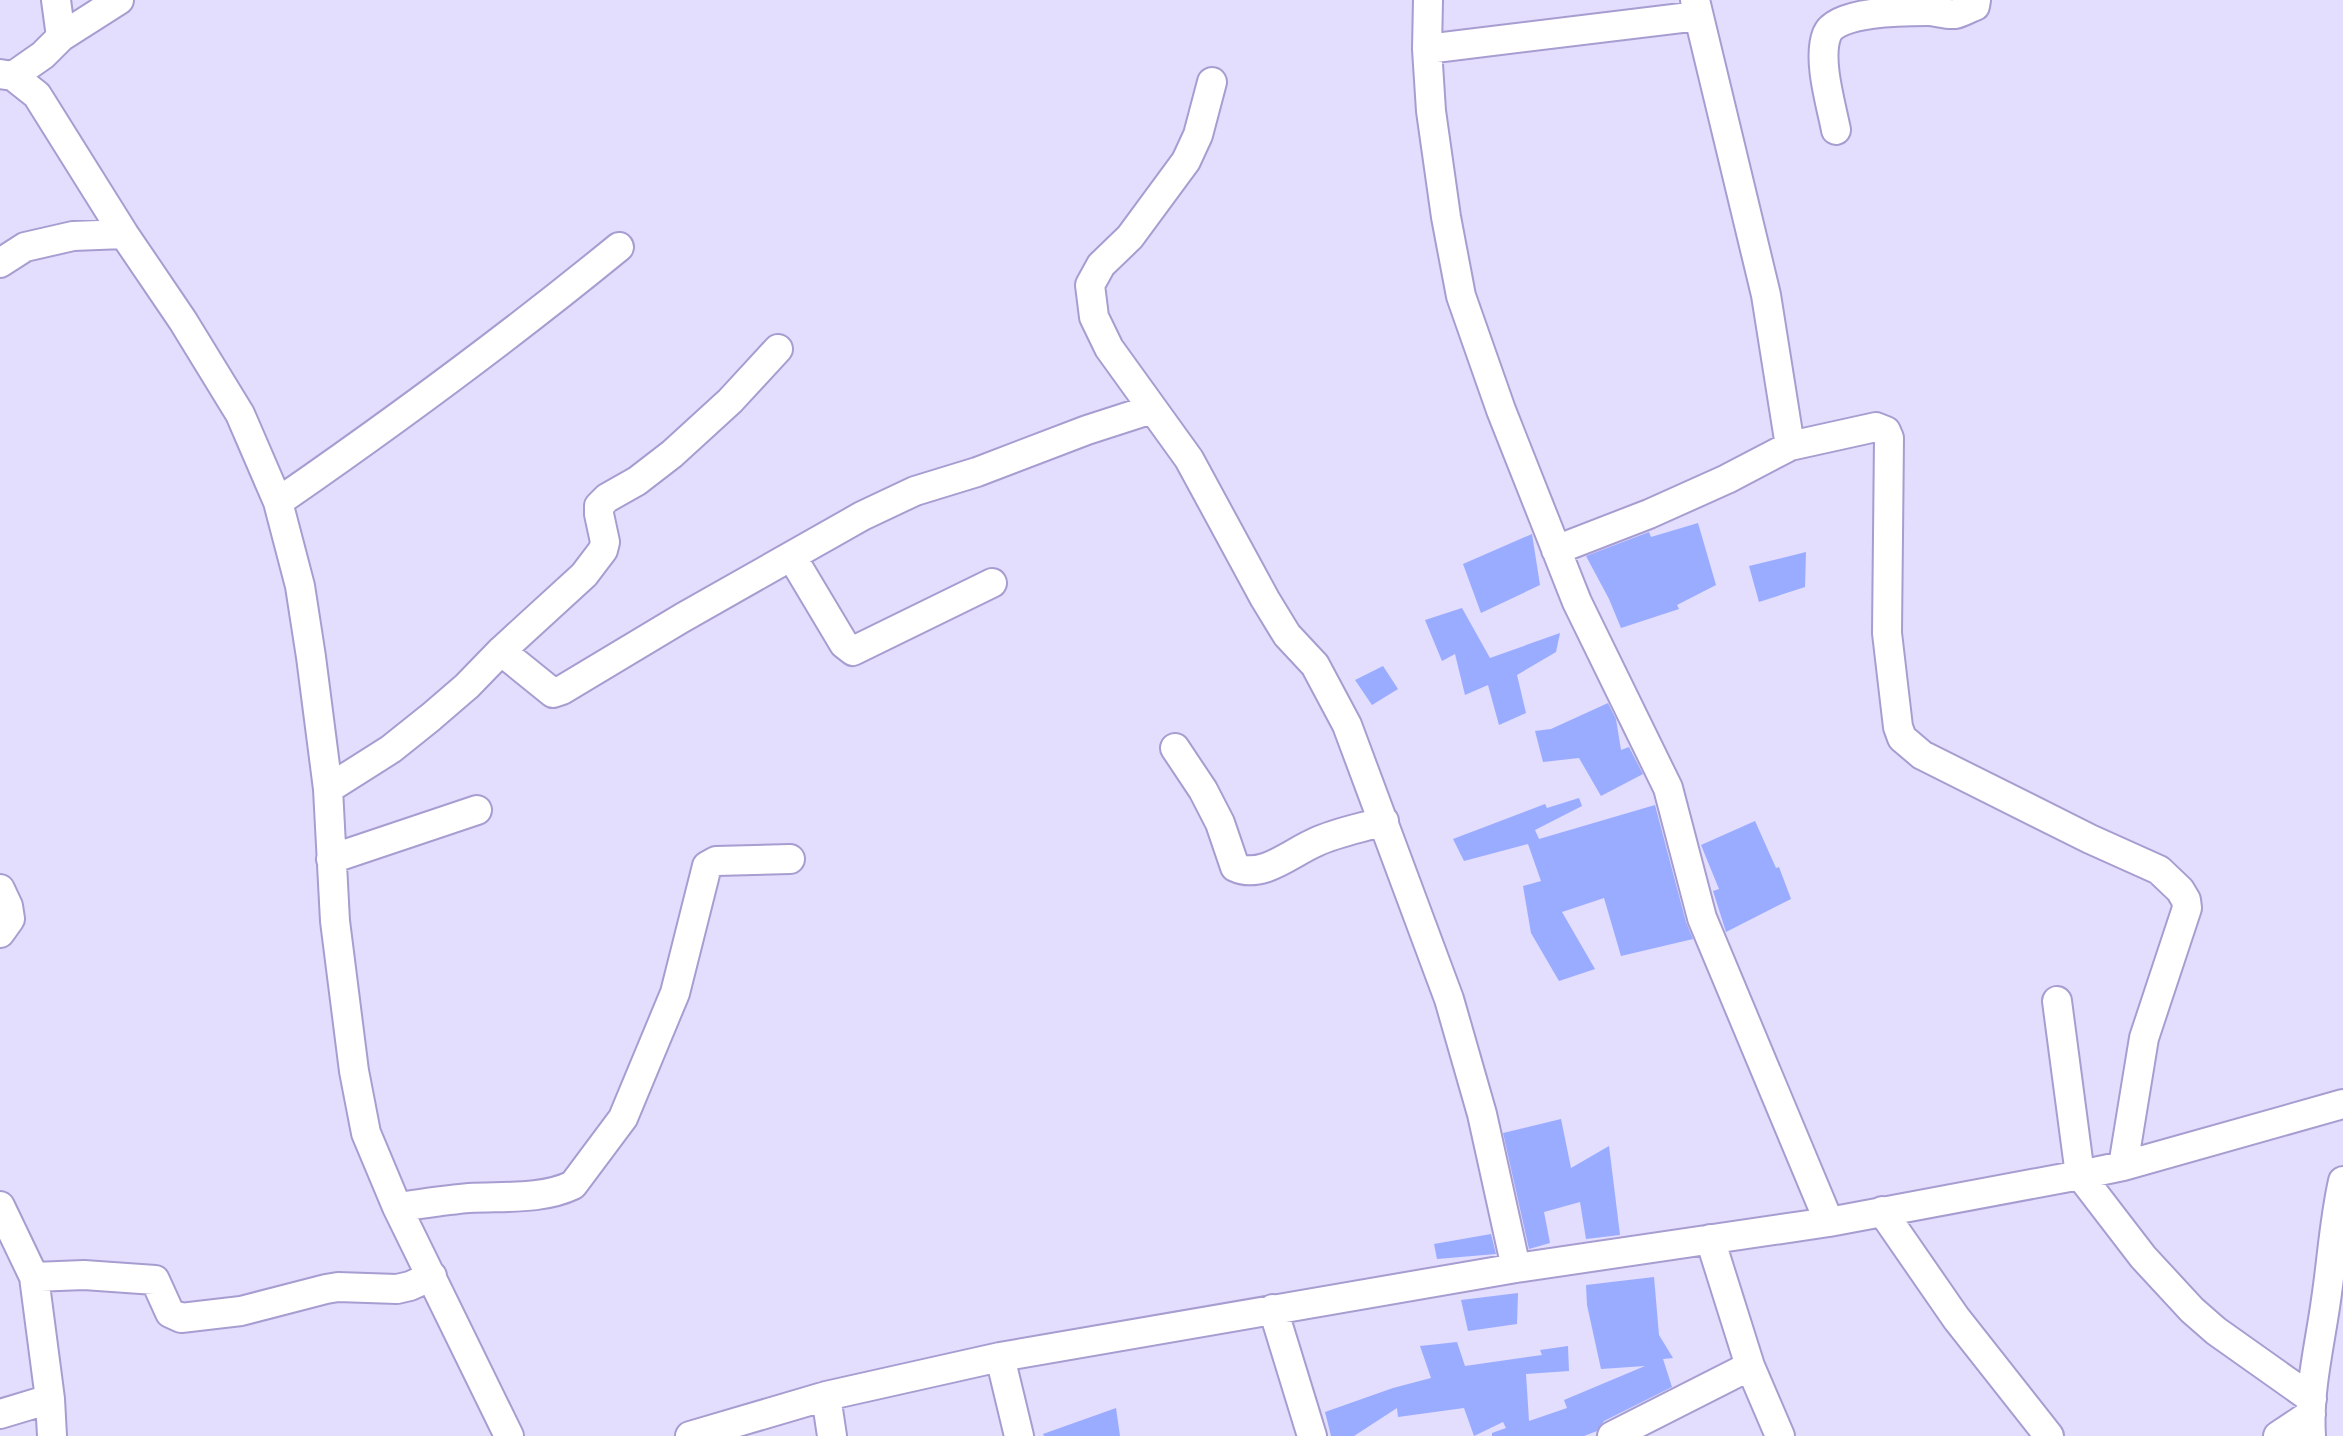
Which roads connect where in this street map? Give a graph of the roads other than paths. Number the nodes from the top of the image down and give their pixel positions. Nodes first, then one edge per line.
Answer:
1 (57, 0) edge
2 (119, 0) edge
3 (1428, 0) edge
4 (1976, 0) edge
5 (1697, 8) edge
6 (52, 46) junction
7 (1427, 49) junction
8 (6, 75) edge
9 (1212, 82) dead end
10 (37, 94) junction
11 (1836, 130) dead end
12 (124, 234) junction
13 (619, 247) dead end
14 (0, 262) edge
15 (778, 349) dead end
16 (1152, 409) junction
17 (1790, 446) junction
18 (278, 502) junction
19 (1556, 550) junction
20 (792, 557) junction
21 (992, 583) dead end
22 (501, 651) junction
23 (1175, 748) dead end
24 (328, 789) junction
25 (477, 810) dead end
26 (1384, 821) junction
27 (331, 859) junction
28 (790, 859) dead end
29 (0, 889) edge
30 (0, 933) edge
31 (2057, 1001) dead end
32 (2343, 1104) edge
33 (2123, 1167) junction
34 (2080, 1175) junction
35 (2343, 1181) edge
36 (0, 1206) edge
37 (397, 1207) junction
38 (1882, 1211) junction
39 (1829, 1222) junction
40 (1710, 1239) junction
41 (1516, 1268) junction
42 (432, 1276) junction
43 (34, 1277) junction
44 (1273, 1309) junction
45 (1000, 1357) junction
46 (1751, 1366) junction
47 (826, 1396) junction
48 (50, 1399) junction
49 (0, 1414) edge
50 (2311, 1416) edge
51 (52, 1436) edge
52 (509, 1436) edge
53 (690, 1436) edge
54 (832, 1436) edge
55 (1018, 1436) edge
56 (1312, 1436) edge
57 (1612, 1436) edge
58 (1780, 1436) edge
59 (2049, 1436) edge
60 (2278, 1436) edge

1 - 6 street
2 - 6 street
3 - 7 street
4 - 11 street
5 - 7 street
5 - 17 street
6 - 8 street
6 - 10 street
7 - 19 street
8 - 10 street
9 - 16 street
10 - 12 street
12 - 14 street
12 - 18 street
13 - 18 street
15 - 22 street
16 - 20 street
16 - 26 street
17 - 19 street
17 - 33 street
18 - 24 street
19 - 39 street
20 - 21 street
20 - 22 street
22 - 24 street
23 - 26 street
24 - 27 street
25 - 27 street
26 - 41 street
27 - 37 street
28 - 37 street
29 - 30 street
31 - 34 street
32 - 33 street
33 - 34 street
34 - 38 street
34 - 50 street
35 - 50 street
36 - 43 street
37 - 42 street
38 - 39 street
38 - 59 street
39 - 40 street
40 - 41 street
40 - 46 street
41 - 44 street
42 - 43 street
42 - 52 street
43 - 48 street
44 - 45 street
44 - 56 street
45 - 47 street
45 - 55 street
46 - 57 street
46 - 58 street
47 - 53 street
47 - 54 street
48 - 49 street
48 - 51 street
50 - 60 street

